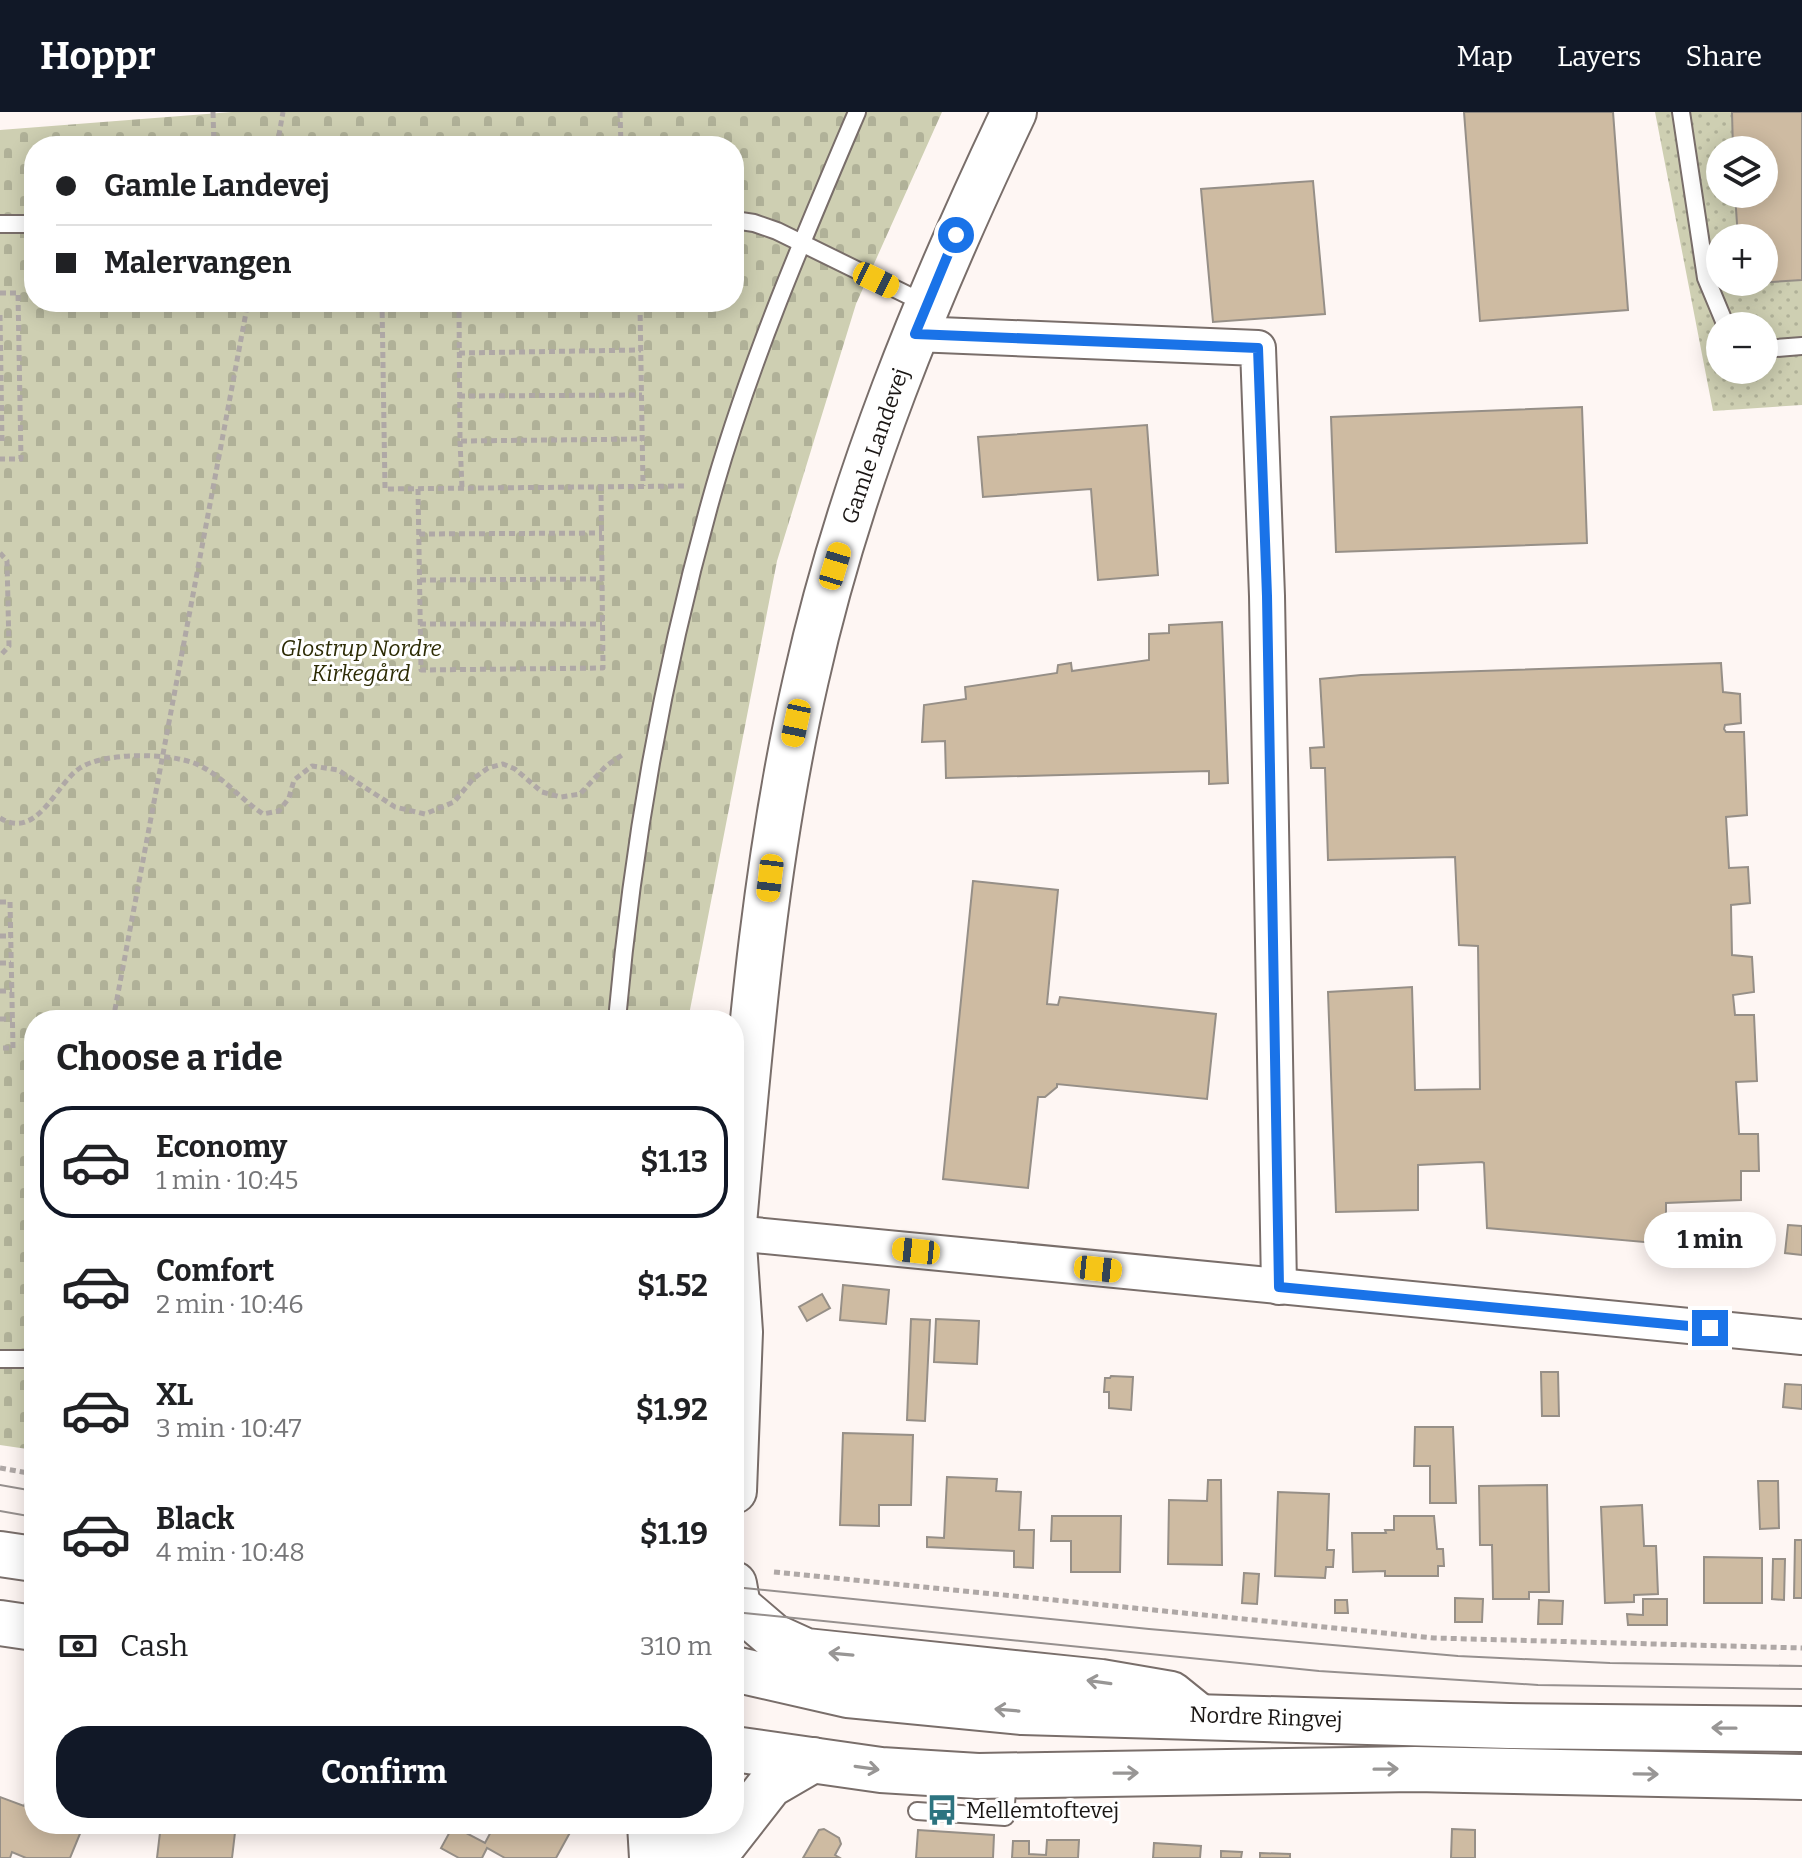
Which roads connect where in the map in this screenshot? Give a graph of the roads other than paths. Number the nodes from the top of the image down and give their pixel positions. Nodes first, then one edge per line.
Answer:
1 (857, 112) edge
2 (1014, 112) edge
3 (1681, 112) edge
4 (744, 222) edge
5 (0, 224) edge
6 (24, 224) edge
7 (802, 243) junction
8 (1720, 312) edge
9 (921, 319) junction
10 (1802, 346) edge
11 (1778, 348) edge
12 (618, 1010) edge
13 (744, 1113) edge
14 (744, 1234) edge
15 (1279, 1287) junction
16 (1802, 1337) edge
17 (0, 1359) edge
18 (24, 1359) edge
19 (0, 1554) edge
20 (24, 1558) edge
21 (744, 1611) edge
22 (0, 1623) edge
23 (24, 1627) edge
24 (744, 1671) edge
25 (1197, 1715) junction
26 (1802, 1729) edge
27 (744, 1750) edge
28 (813, 1760) junction
29 (1008, 1776) junction
30 (1802, 1777) edge
31 (917, 1811) dead end
32 (744, 1818) edge
33 (651, 1834) edge
34 (688, 1834) edge
35 (732, 1834) edge
36 (652, 1858) edge
37 (680, 1858) edge
38 (713, 1858) edge

1 - 7 lane
2 - 9 main road, Gamle Landevej
3 - 8 lane
4 - 7 lane
5 - 6 lane
7 - 9 lane
7 - 12 lane
9 - 13 main road, Gamle Landevej
9 - 15 street
10 - 11 lane
14 - 15 street
15 - 16 street
17 - 18 lane
19 - 20 main road
25 -> 21 main road
22 - 23 main road
25 -> 24 main road, Nordre Ringvej
26 -> 25 main road, Nordre Ringvej
27 - 28 main road
28 -> 29 main road
28 - 32 main road
29 -> 30 main road
29 - 31 lane
33 - 36 main road
34 - 37 main road
35 - 38 main road

